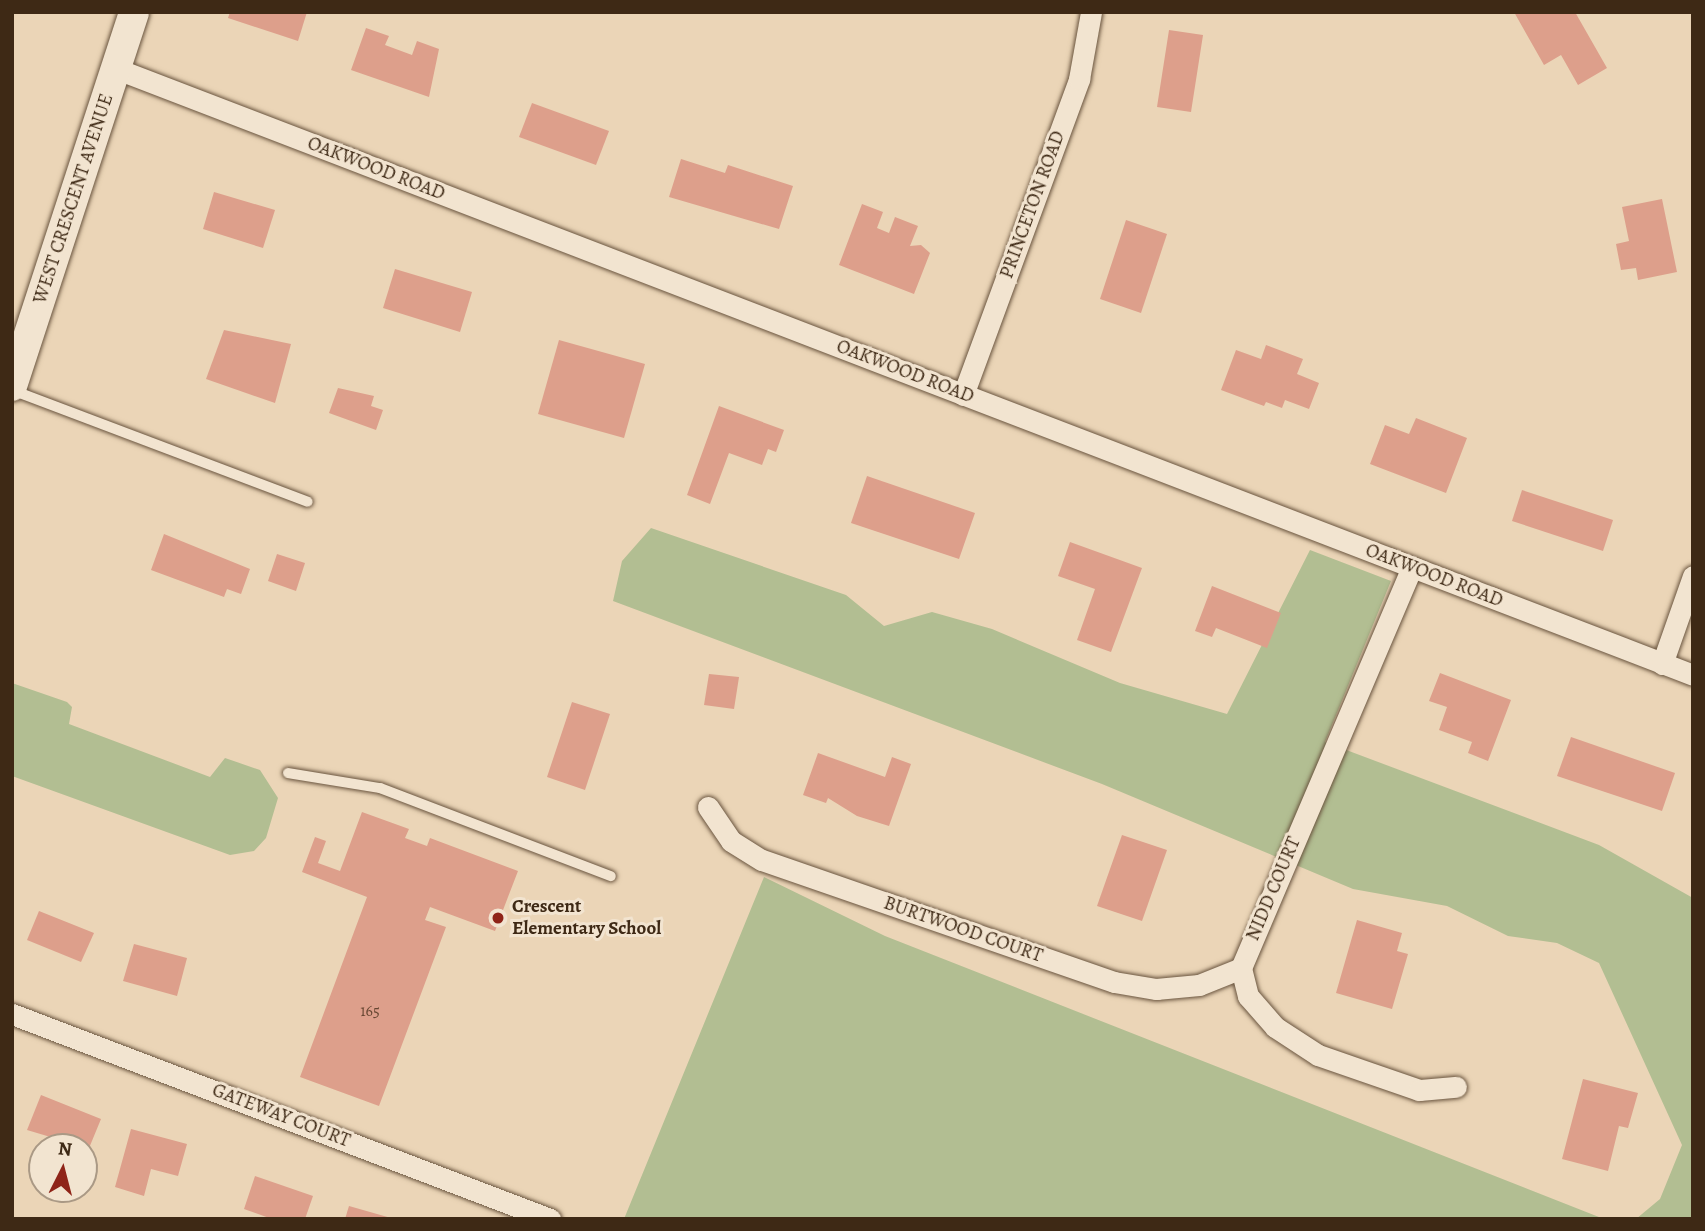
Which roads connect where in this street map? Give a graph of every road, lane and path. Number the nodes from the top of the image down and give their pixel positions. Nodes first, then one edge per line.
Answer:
1 (134, 12) edge
2 (1091, 12) edge
3 (117, 69) junction
4 (12, 388) edge
5 (963, 395) junction
6 (308, 502) dead end
7 (1412, 568) junction
8 (1693, 576) edge
9 (1662, 664) junction
10 (1693, 676) edge
11 (288, 773) dead end
12 (708, 807) dead end
13 (611, 876) dead end
14 (1241, 968) junction
15 (12, 1014) edge
16 (1455, 1087) dead end
17 (550, 1219) edge

1 - 3 main road, WEST CRESCENT AVENUE
2 - 5 street, PRINCETON ROAD
3 - 4 main road, WEST CRESCENT AVENUE
3 - 5 street, OAKWOOD ROAD
4 - 6 lane
5 - 7 street, OAKWOOD ROAD
7 - 9 street, OAKWOOD ROAD
7 - 14 street, NIDD COURT
8 - 9 street
9 - 10 street, OAKWOOD ROAD
11 - 13 lane
12 - 14 street, BURTWOOD COURT
14 - 16 street
15 - 17 street, GATEWAY COURT

